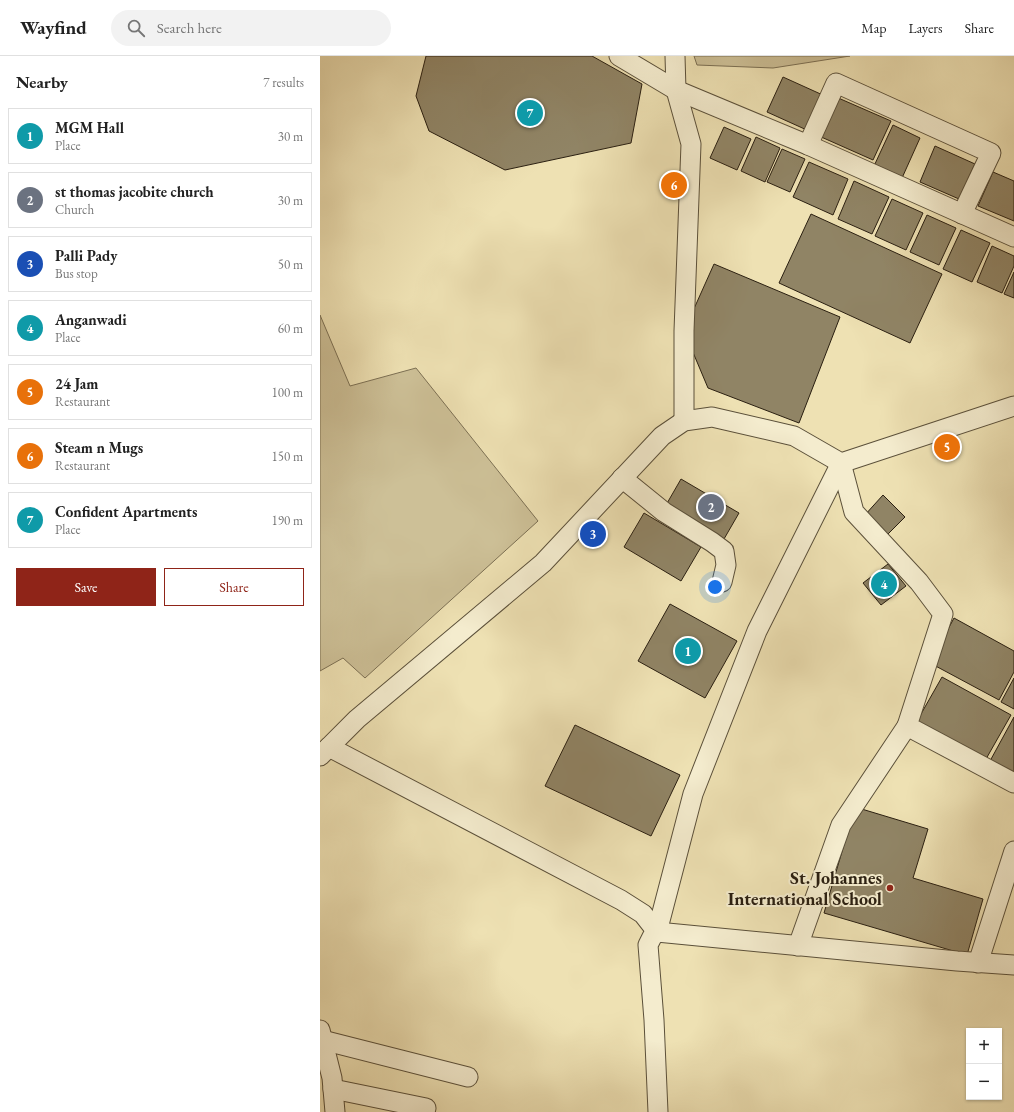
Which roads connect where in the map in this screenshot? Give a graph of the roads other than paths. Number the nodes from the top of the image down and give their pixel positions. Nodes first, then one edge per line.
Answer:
1 (619, 56) edge
2 (675, 56) edge
3 (676, 90) junction
4 (808, 145) junction
5 (962, 214) junction
6 (1014, 237) edge
7 (1014, 406) edge
8 (684, 420) junction
9 (841, 463) junction
10 (622, 478) junction
11 (722, 582) dead end
12 (907, 726) junction
13 (324, 752) edge
14 (1014, 783) edge
15 (1014, 851) edge
16 (657, 932) junction
17 (798, 946) junction
18 (978, 963) junction
19 (1014, 965) edge
20 (321, 1035) edge
21 (468, 1077) dead end
22 (333, 1089) junction
23 (335, 1112) edge
24 (425, 1112) edge
25 (658, 1112) edge

1 - 3 street
2 - 3 street
3 - 4 street
3 - 8 street
4 - 5 street
4 - 5 street
5 - 6 street
7 - 9 street
8 - 9 street
8 - 10 street
9 - 12 street
9 - 16 street
10 - 11 street
10 - 13 street
12 - 14 street
12 - 17 street
13 - 16 street
15 - 18 street
16 - 17 street
16 - 25 street
17 - 18 street
18 - 19 street
20 - 21 street
20 - 22 street
22 - 23 street
22 - 24 street

